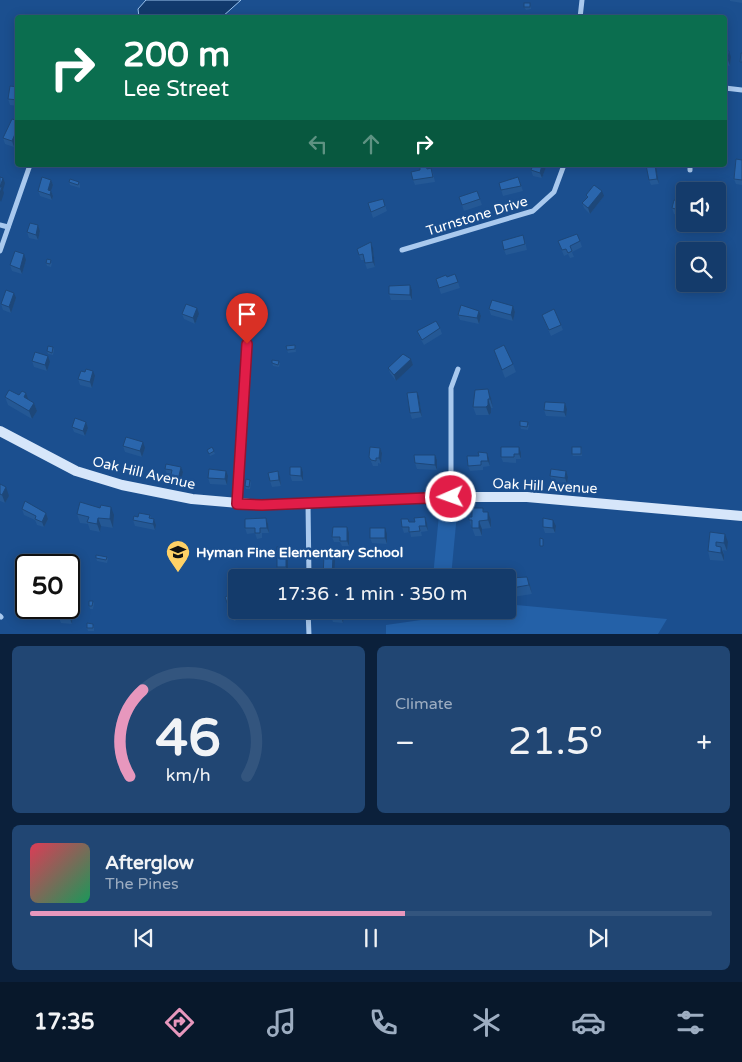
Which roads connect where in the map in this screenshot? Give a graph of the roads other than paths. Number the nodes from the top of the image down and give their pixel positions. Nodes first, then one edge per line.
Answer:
1 (582, 0) edge
2 (580, 15) edge
3 (727, 88) edge
4 (742, 90) edge
5 (29, 167) edge
6 (563, 167) edge
7 (0, 225) edge
8 (8, 227) junction
9 (402, 250) dead end
10 (0, 251) edge
11 (247, 344) dead end
12 (458, 369) dead end
13 (0, 431) edge
14 (451, 497) junction
15 (308, 503) junction
16 (237, 504) junction
17 (742, 516) edge
18 (309, 569) edge
19 (308, 619) edge
20 (309, 634) edge

1 - 2 street
3 - 4 street
5 - 8 street
6 - 9 street, Turnstone Drive
7 - 8 street
8 - 10 street
11 - 16 street
12 - 14 street
13 - 16 main road, Oak Hill Avenue
14 - 15 main road, Oak Hill Avenue
14 - 17 main road, Oak Hill Avenue
15 - 16 main road, Oak Hill Avenue
15 - 18 street
19 - 20 street

